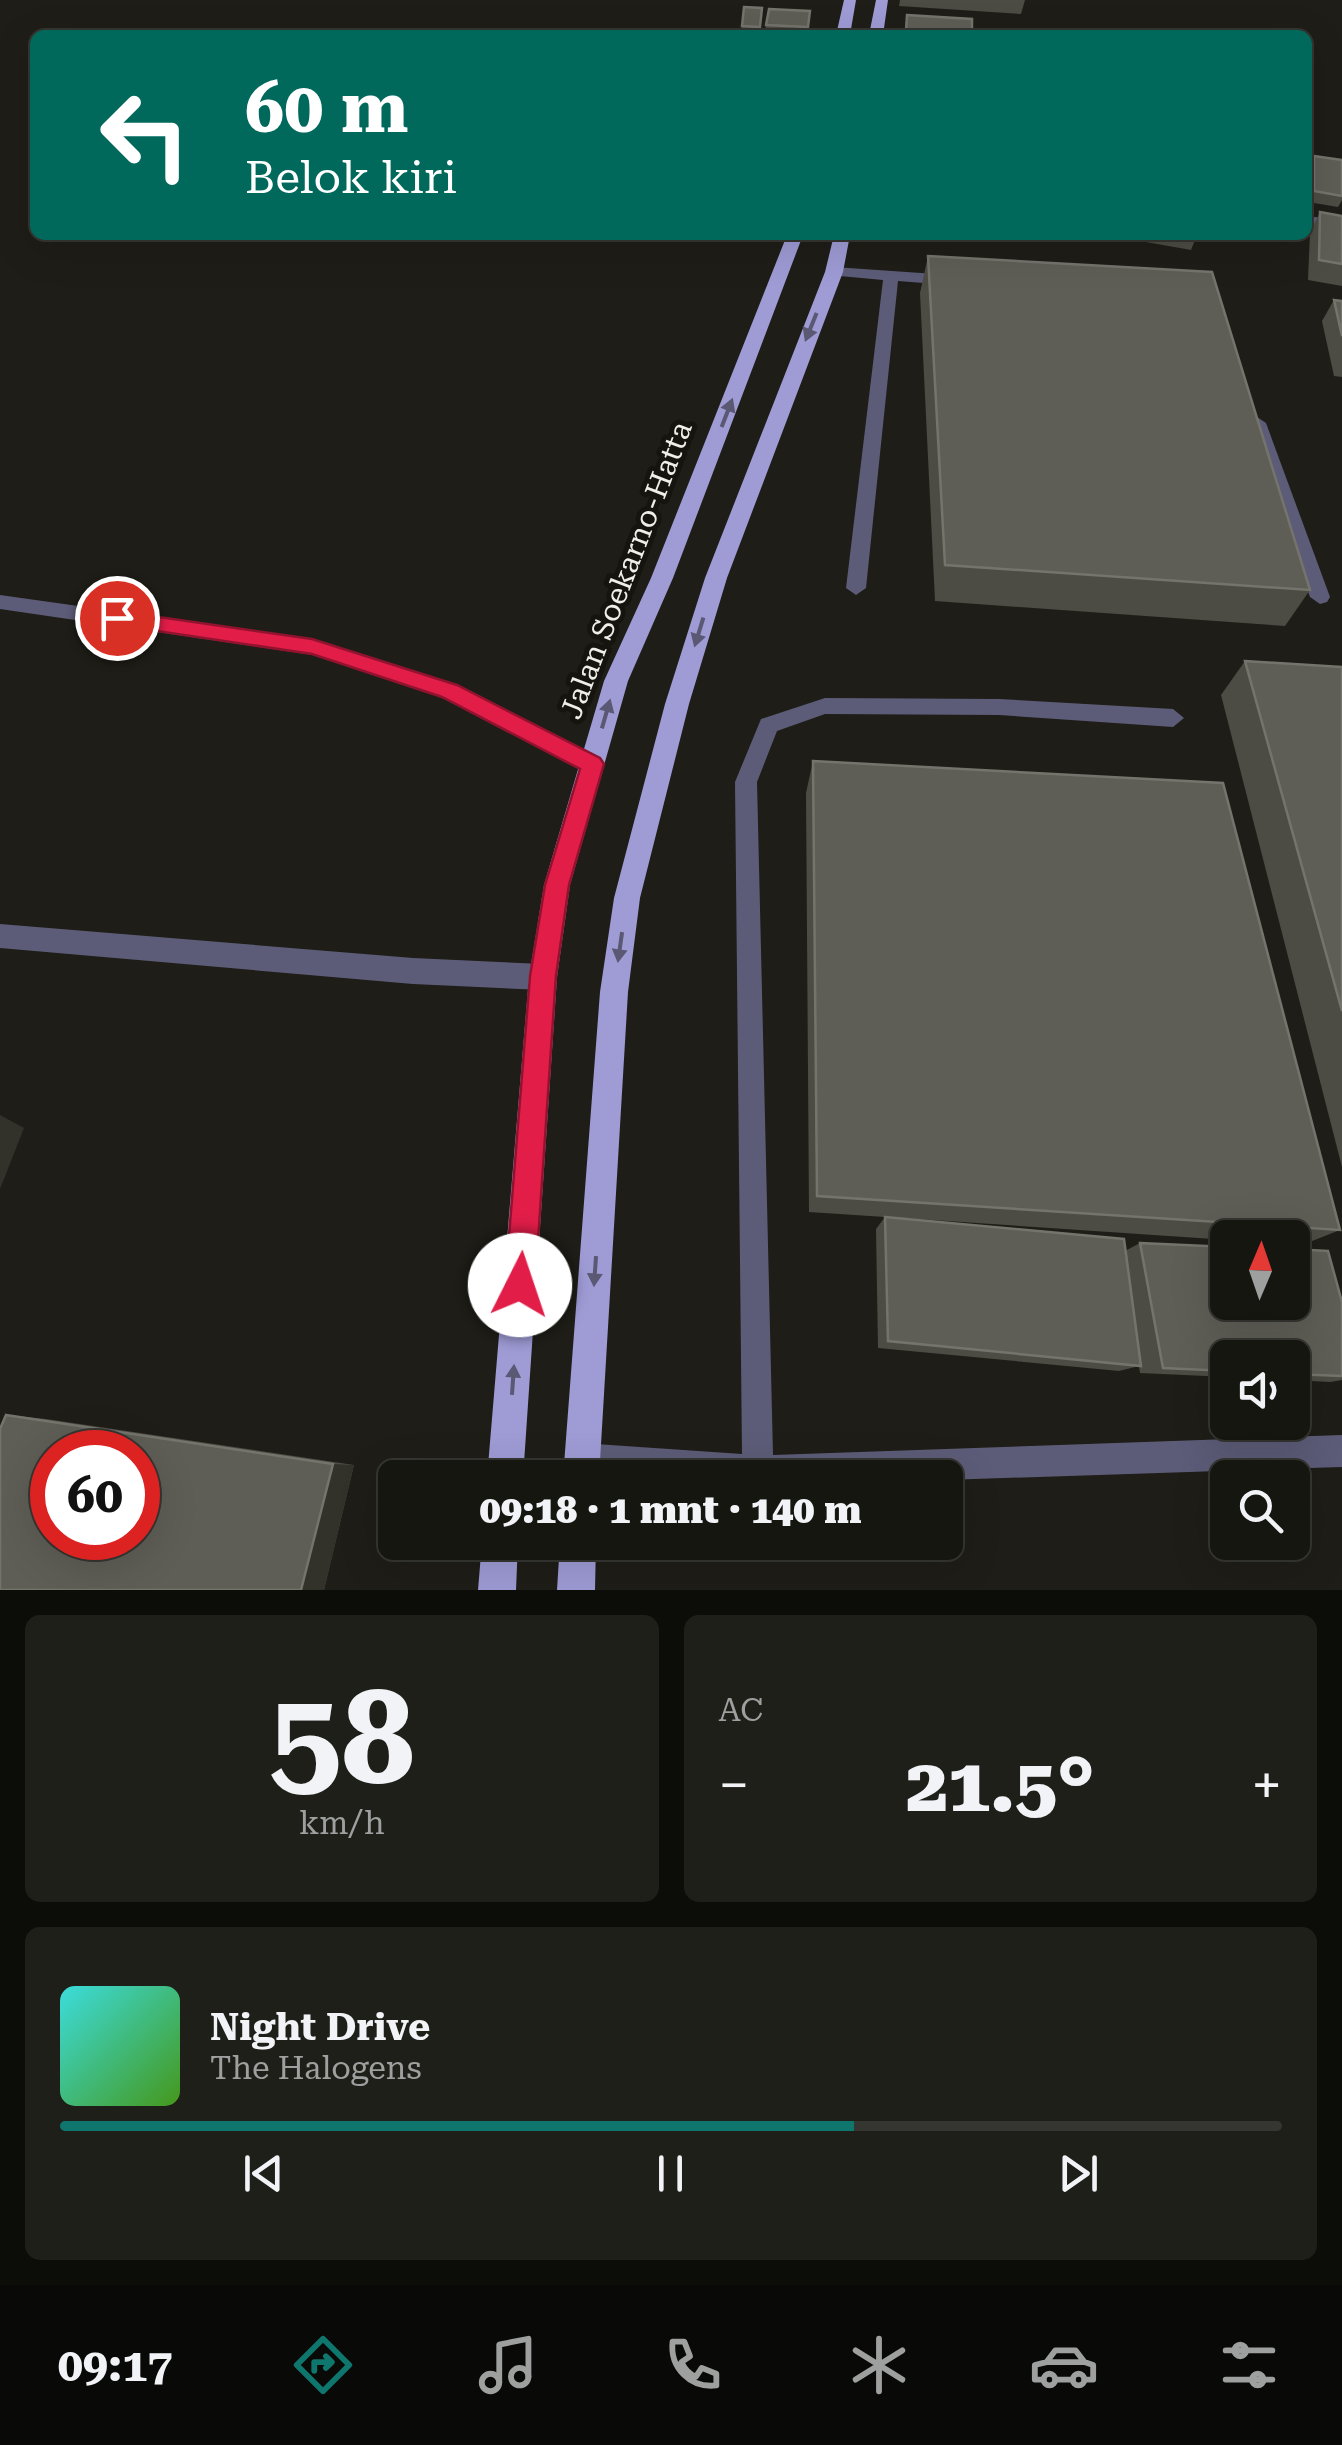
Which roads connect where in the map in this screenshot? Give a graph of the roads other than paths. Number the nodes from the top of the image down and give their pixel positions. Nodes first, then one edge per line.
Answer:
1 (850, 0) edge
2 (882, 0) edge
3 (844, 30) edge
4 (877, 30) edge
5 (1312, 222) edge
6 (1342, 226) edge
7 (793, 240) edge
8 (841, 240) edge
9 (834, 272) junction
10 (891, 276) junction
11 (969, 281) edge
12 (1248, 396) edge
13 (856, 588) dead end
14 (1320, 598) dead end
15 (0, 602) edge
16 (1173, 718) dead end
17 (592, 764) junction
18 (0, 936) edge
19 (543, 976) junction
20 (1342, 1450) edge
21 (506, 1460) edge
22 (582, 1460) edge
23 (758, 1460) edge
24 (963, 1464) edge
25 (499, 1560) edge
26 (577, 1560) edge
27 (497, 1590) edge
28 (576, 1590) edge

1 - 3 main road
2 - 4 main road
5 - 6 street
17 -> 7 main road, Jalan Soekarno-Hatta
8 - 9 main road
9 - 10 lane
9 -> 22 main road
10 - 11 lane
10 - 13 lane
12 - 14 lane
15 - 17 lane
16 - 23 lane
17 - 19 main road, Jalan Soekarno-Hatta
18 - 19 street
21 -> 19 main road, Jalan Soekarno-Hatta
20 - 24 lane
25 - 27 main road
26 - 28 main road

